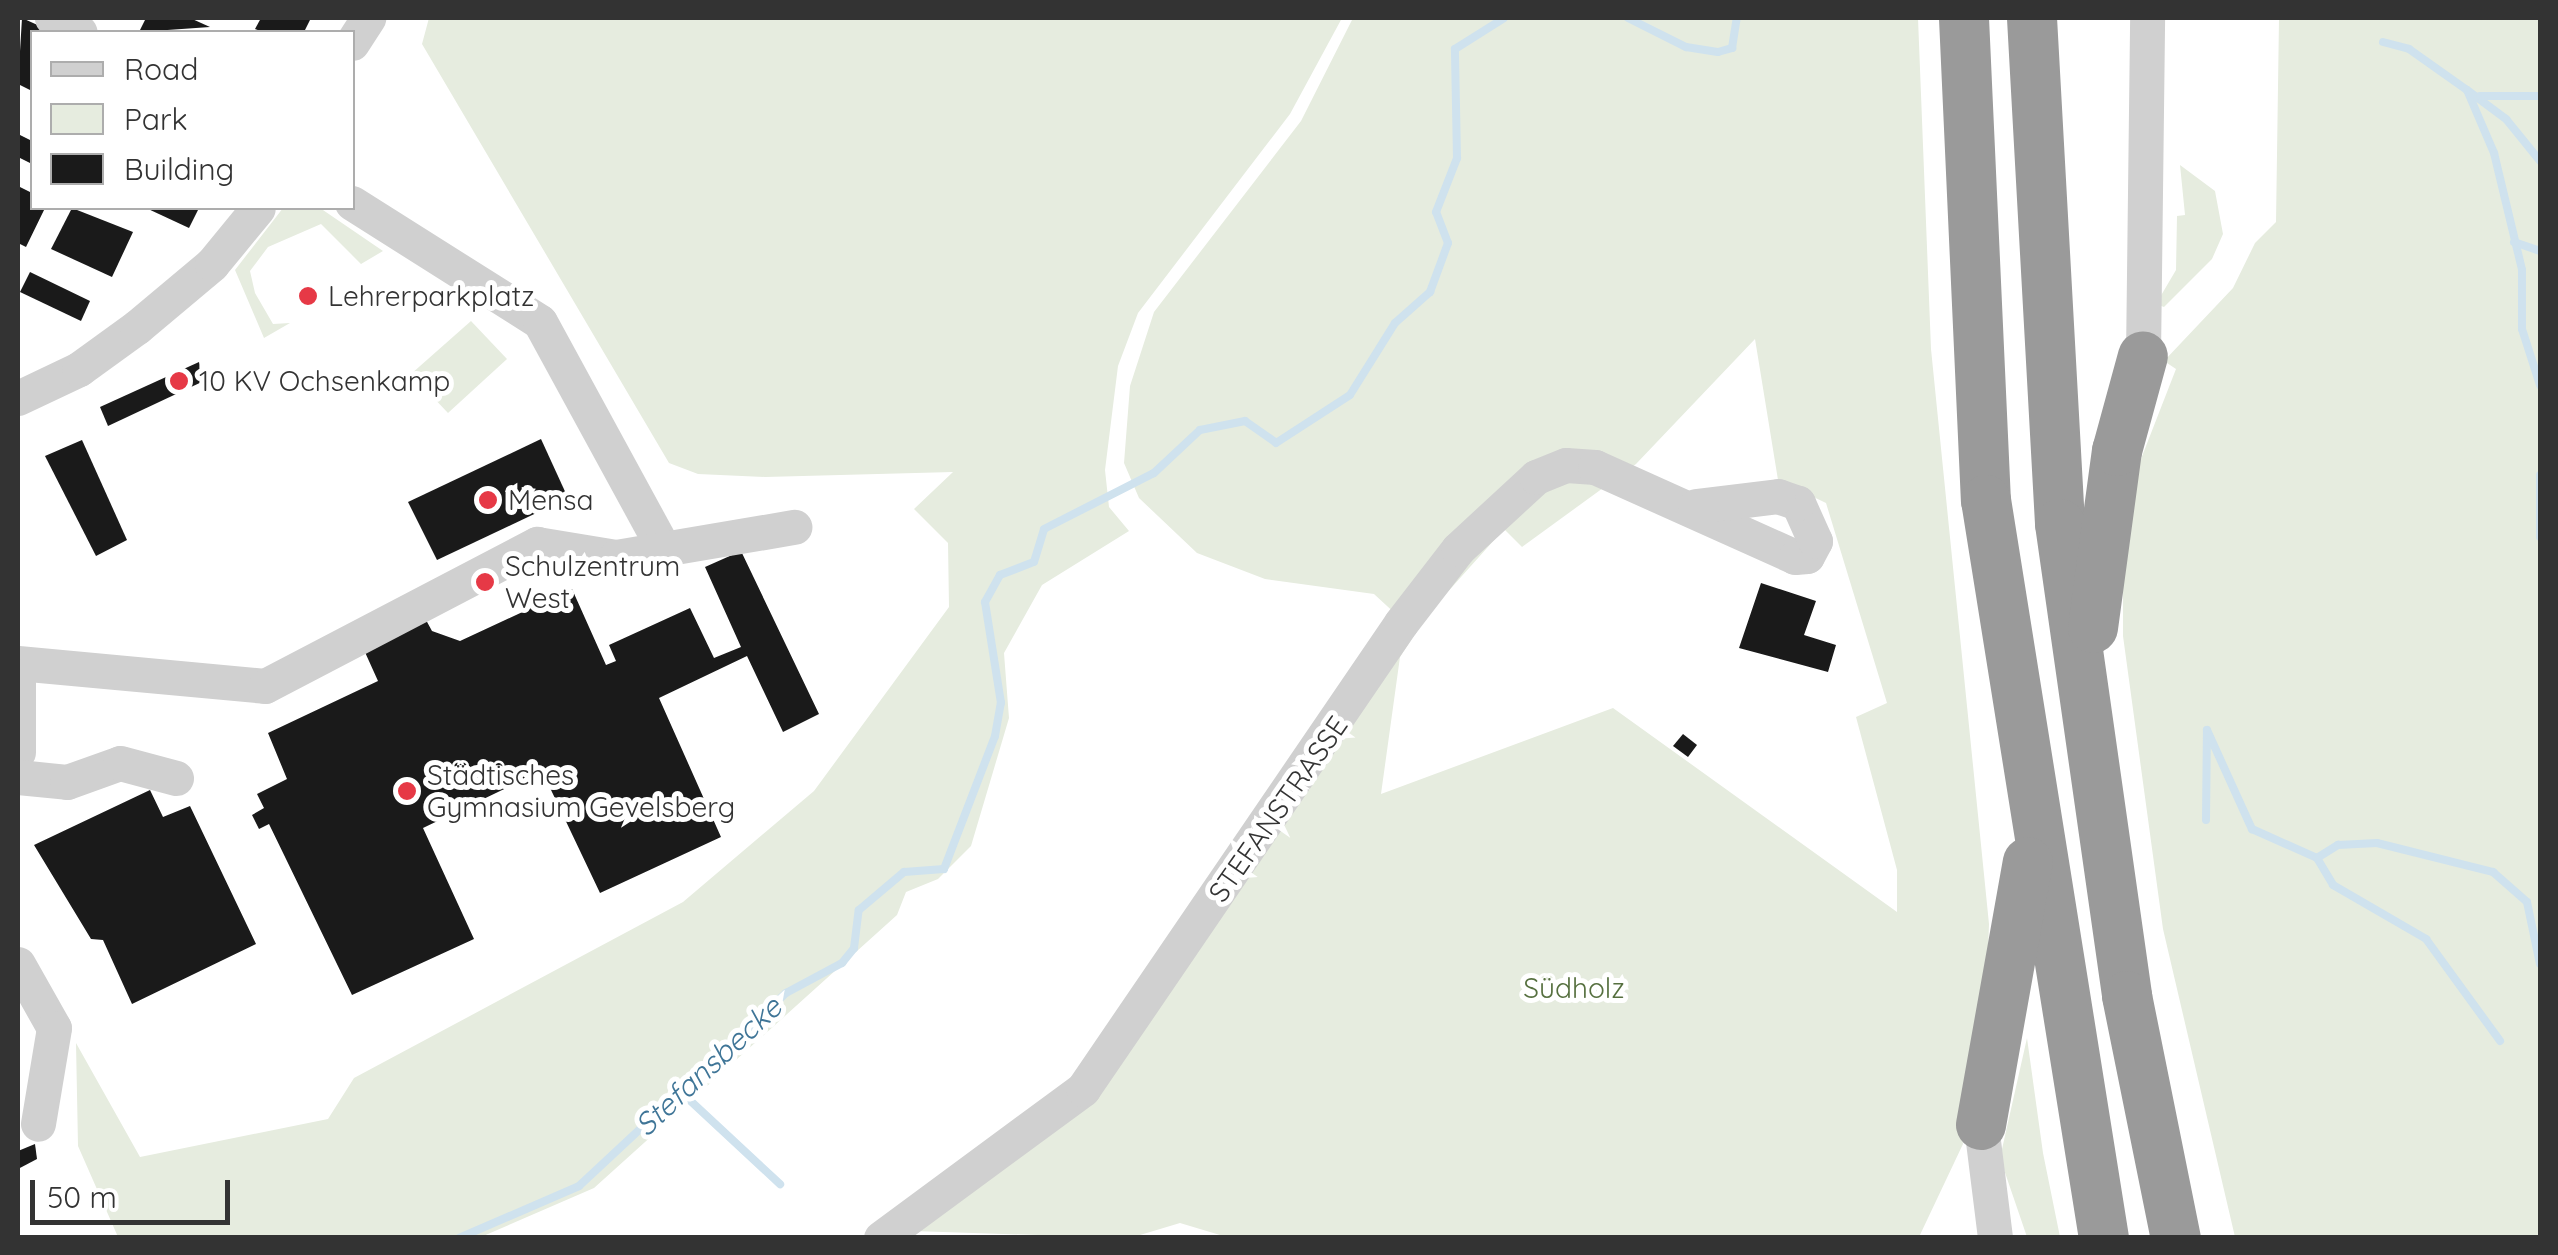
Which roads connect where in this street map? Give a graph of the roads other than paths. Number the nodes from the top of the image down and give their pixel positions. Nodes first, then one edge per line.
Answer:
1 (52, 18) edge
2 (1964, 18) edge
3 (2032, 18) edge
4 (2147, 18) edge
5 (76, 30) edge
6 (355, 205) edge
7 (256, 210) edge
8 (2143, 356) joint
9 (18, 398) edge
10 (1696, 506) dead end
11 (794, 526) dead end
12 (665, 551) junction
13 (18, 664) edge
14 (18, 676) edge
15 (2084, 702) junction
16 (18, 752) edge
17 (18, 778) edge
18 (176, 778) dead end
19 (2035, 823) junction
20 (18, 964) edge
21 (38, 1124) dead end
22 (1981, 1125) joint
23 (901, 1234) edge
24 (1995, 1238) edge
25 (2104, 1238) edge
26 (2176, 1238) edge

1 - 5 street
2 - 19 highway
3 - 15 highway
4 - 8 street
6 - 12 street
7 - 9 street
8 - 15 highway
10 - 23 street, STEFANSTRASSE
11 - 12 street
12 - 13 street
14 - 16 street
15 - 26 highway
17 - 18 street
19 - 22 highway
19 - 25 highway
20 - 21 street
22 - 24 street

